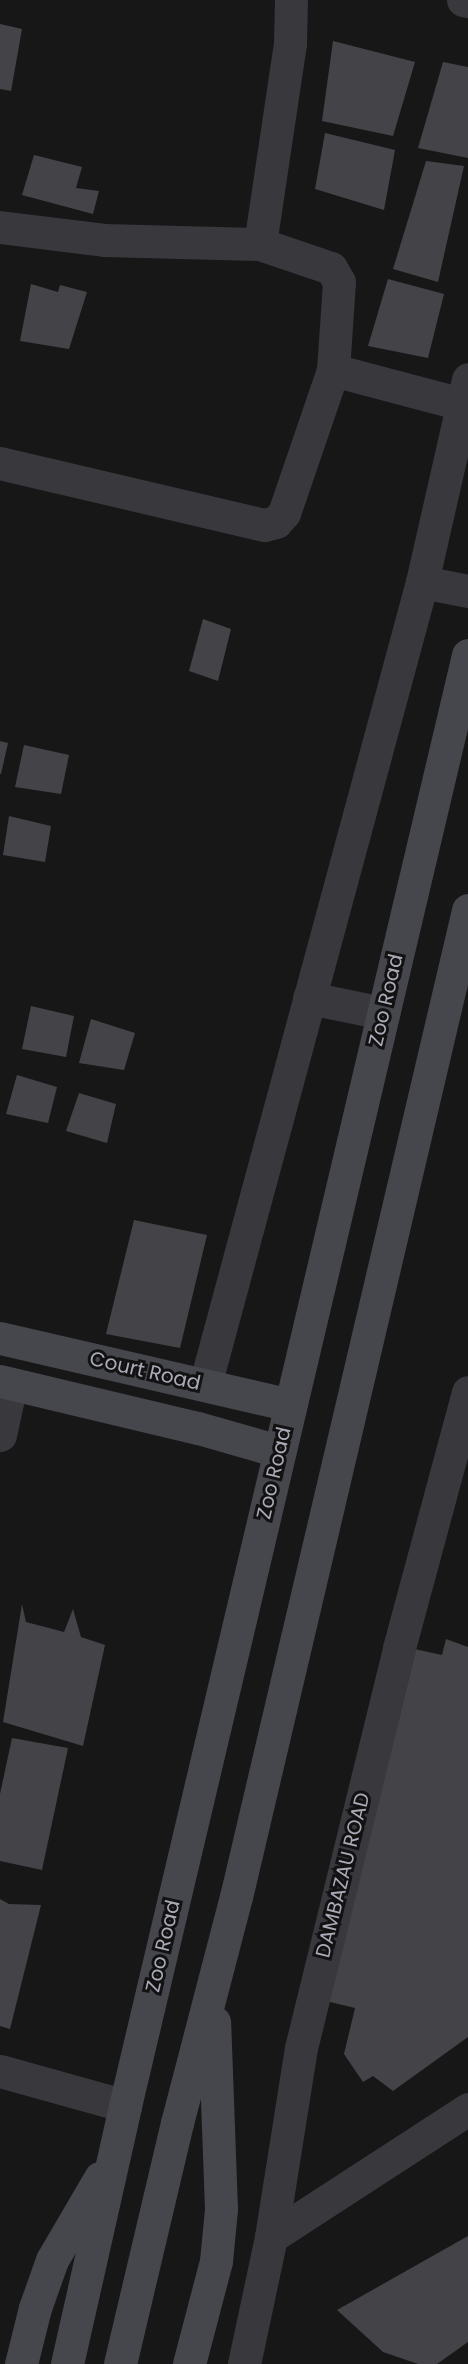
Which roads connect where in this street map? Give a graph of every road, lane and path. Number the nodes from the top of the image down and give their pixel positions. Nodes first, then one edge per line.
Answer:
1 (291, 0) edge
2 (463, 0) edge
3 (468, 1) edge
4 (0, 227) edge
5 (260, 244) junction
6 (333, 370) junction
7 (465, 391) edge
8 (0, 463) edge
9 (422, 582) junction
10 (468, 591) edge
11 (468, 655) edge
12 (468, 910) edge
13 (309, 999) junction
14 (383, 1013) junction
15 (0, 1338) edge
16 (6, 1383) edge
17 (205, 1385) junction
18 (468, 1392) edge
19 (290, 1405) junction
20 (0, 1435) edge
21 (279, 1451) junction
22 (213, 1986) junction
23 (0, 2071) edge
24 (125, 2106) junction
25 (468, 2109) edge
26 (116, 2151) junction
27 (271, 2237) junction
28 (21, 2364) edge
29 (67, 2364) edge
30 (120, 2364) edge
31 (189, 2364) edge
32 (244, 2364) edge

1 - 5 street
2 - 3 street
4 - 5 street
5 - 6 street
6 - 7 street
6 - 8 street
7 - 9 street
9 - 10 street
9 - 13 street
11 - 14 main road, Zoo Road
12 - 22 main road
13 - 14 street
13 - 17 street
14 - 19 main road, Zoo Road
15 - 17 main road, Court Road
16 - 20 street
16 - 21 main road
17 - 19 main road, Court Road
18 - 27 street, DAMBAZAU ROAD
19 - 21 main road, Zoo Road
21 - 24 main road, Zoo Road
22 - 30 main road
22 - 31 main road
23 - 24 street
24 - 26 main road, Zoo Road
25 - 27 street
26 - 28 main road
26 - 29 main road, Zoo Road
27 - 32 street, DAMBAZAU ROAD

